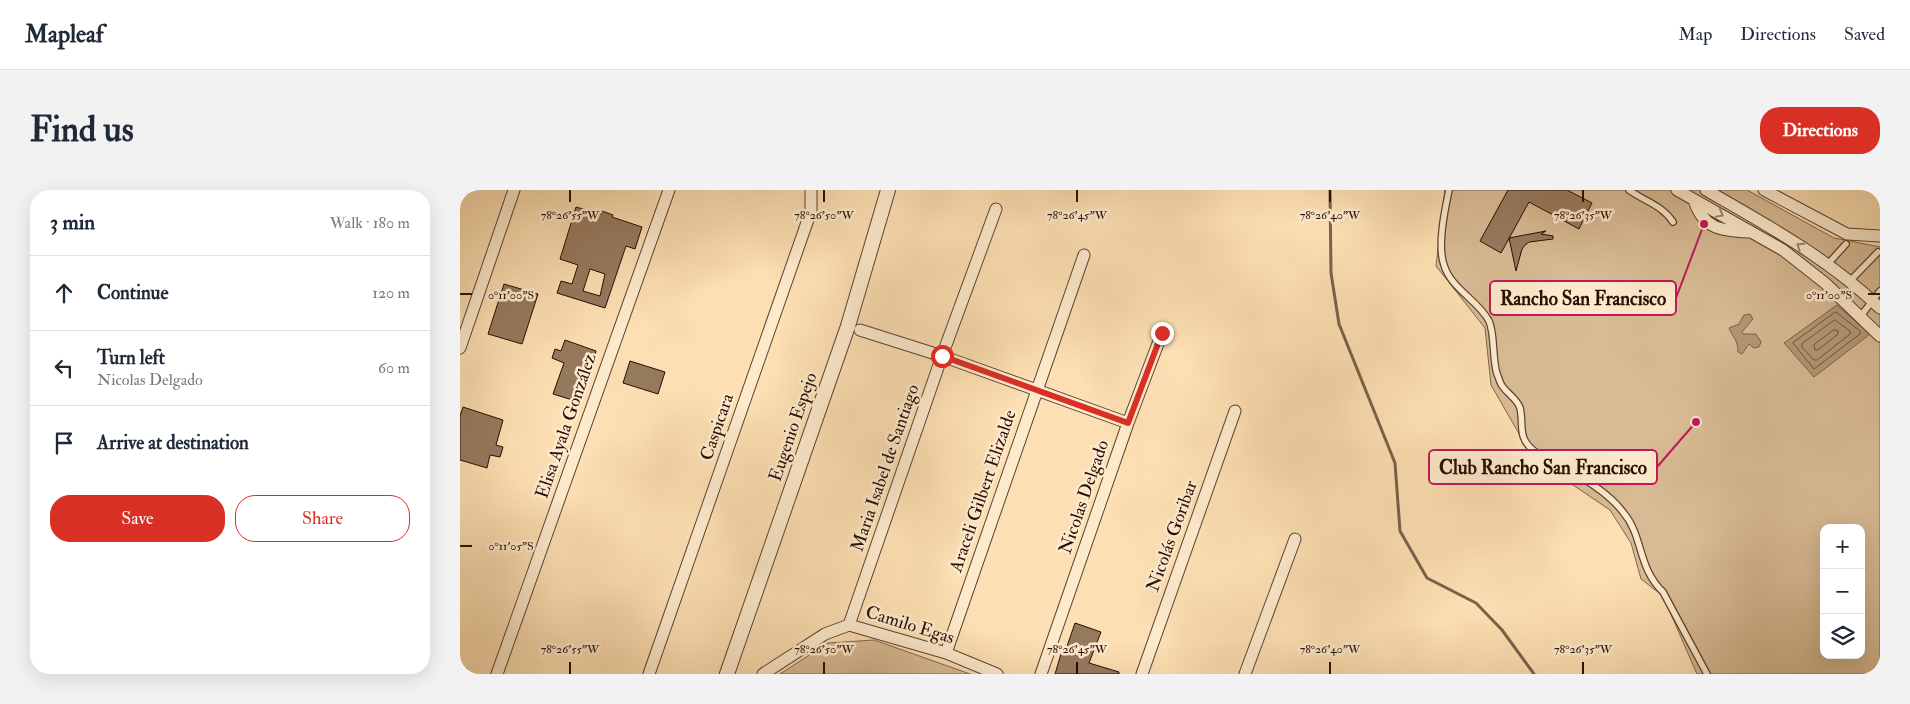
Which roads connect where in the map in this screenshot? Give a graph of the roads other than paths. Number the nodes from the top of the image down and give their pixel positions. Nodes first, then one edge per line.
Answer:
1 (514, 190) edge
2 (669, 190) edge
3 (811, 190) edge
4 (888, 190) edge
5 (1449, 190) edge
6 (1629, 190) edge
7 (1677, 190) edge
8 (1706, 190) edge
9 (1766, 191) edge
10 (996, 209) dead end
11 (1673, 222) dead end
12 (1773, 229) junction
13 (1880, 236) edge
14 (1766, 240) junction
15 (1846, 244) dead end
16 (1878, 252) dead end
17 (1084, 255) dead end
18 (1827, 265) junction
19 (1849, 282) junction
20 (1880, 291) edge
21 (1876, 305) edge
22 (1860, 317) junction
23 (860, 330) dead end
24 (1162, 333) dead end
25 (1880, 336) edge
26 (460, 348) edge
27 (942, 356) junction
28 (1036, 390) junction
29 (1235, 411) dead end
30 (1128, 423) junction
31 (1295, 539) dead end
32 (849, 625) junction
33 (946, 654) junction
34 (497, 674) edge
35 (649, 674) edge
36 (727, 674) edge
37 (763, 674) edge
38 (997, 674) edge
39 (1041, 674) edge
40 (1142, 674) edge
41 (1245, 674) edge
42 (1707, 674) edge

1 - 26 street
2 - 34 street, Elisa Ayala González
3 - 35 street, Caspicara
4 - 36 street, Eugenio Espejo
5 - 42 lane
6 - 11 lane
7 -> 14 street
8 - 12 street
9 - 13 street
10 - 27 street, Maria Isabel de Santiago
12 - 14 street
18 -> 12 street
14 - 22 street
15 - 18 lane
16 - 19 lane
17 - 28 street, Araceli Gilbert Elizalde
18 - 19 street
19 - 21 street
20 - 21 lane
21 - 22 lane
22 - 25 street
23 - 27 street
24 - 30 street, Nicolas Delgado
27 - 28 street
27 - 32 street, Maria Isabel de Santiago
28 - 30 street
28 - 33 street, Araceli Gilbert Elizalde
29 - 40 street, Nicolás Goribar
30 - 39 street, Nicolas Delgado
31 - 41 street
32 - 33 street, Camilo Egas
32 - 37 street, Camilo Egas
33 - 38 street, Camilo Egas

